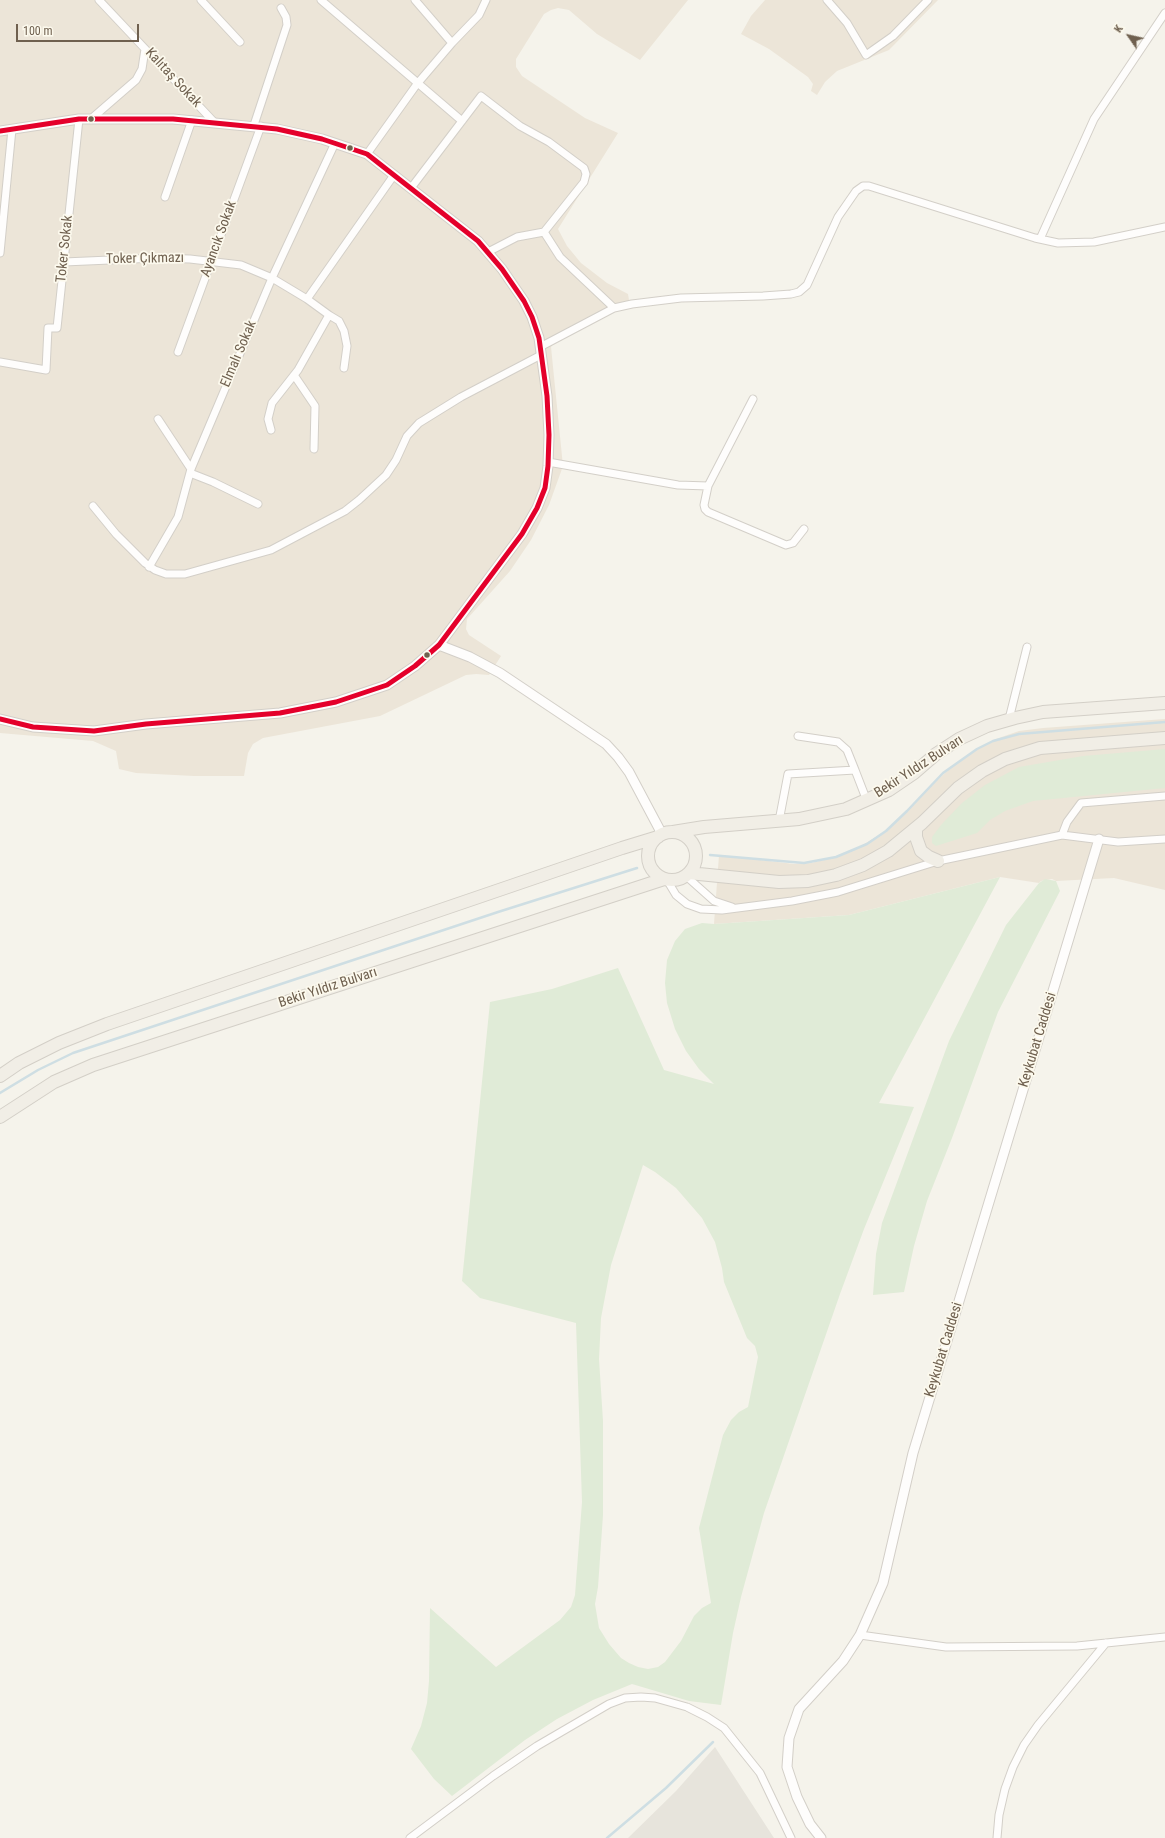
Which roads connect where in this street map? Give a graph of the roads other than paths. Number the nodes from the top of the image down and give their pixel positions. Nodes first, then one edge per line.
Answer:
1 (99, 0) edge
2 (201, 0) edge
3 (321, 0) edge
4 (415, 0) edge
5 (486, 0) edge
6 (827, 0) edge
7 (928, 0) edge
8 (281, 8) dead end
9 (1165, 13) edge
10 (240, 42) dead end
11 (452, 43) junction
12 (145, 48) junction
13 (417, 84) junction
14 (79, 119) junction
15 (91, 119) junction
16 (192, 120) junction
17 (462, 121) junction
18 (214, 122) junction
19 (258, 126) junction
20 (12, 129) junction
21 (0, 131) edge
22 (335, 143) junction
23 (367, 154) junction
24 (394, 175) junction
25 (411, 188) junction
26 (165, 197) dead end
27 (1165, 227) edge
28 (544, 232) junction
29 (1040, 239) junction
30 (488, 252) junction
31 (0, 253) edge
32 (211, 260) junction
33 (64, 262) junction
34 (272, 278) junction
35 (307, 299) junction
36 (614, 308) junction
37 (330, 315) junction
38 (541, 351) junction
39 (178, 352) dead end
40 (0, 362) edge
41 (344, 368) dead end
42 (294, 375) junction
43 (753, 399) dead end
44 (158, 419) dead end
45 (271, 430) dead end
46 (314, 449) dead end
47 (548, 462) junction
48 (190, 471) junction
49 (708, 486) junction
50 (258, 504) dead end
51 (92, 506) dead end
52 (804, 529) dead end
53 (149, 567) junction
54 (439, 645) junction
55 (1027, 648) dead end
56 (1165, 704) edge
57 (0, 718) edge
58 (1008, 720) junction
59 (798, 736) dead end
60 (1165, 738) edge
61 (855, 770) junction
62 (1165, 796) edge
63 (867, 801) junction
64 (779, 820) junction
65 (916, 828) junction
66 (664, 834) junction
67 (1062, 835) junction
68 (1099, 839) junction
69 (1165, 839) edge
70 (938, 861) junction
71 (687, 875) junction
72 (666, 879) junction
73 (736, 908) junction
74 (0, 1076) edge
75 (0, 1117) edge
76 (860, 1635) junction
77 (1165, 1637) edge
78 (1106, 1643) junction
79 (410, 1838) edge
80 (792, 1838) edge
81 (821, 1838) edge
82 (997, 1838) edge

1 - 12 street, Kalıtaş Sokak
2 - 10 street
3 - 13 street
4 - 11 street
5 - 11 street
6 - 7 street
8 - 19 street, Ayancık Sokak
9 - 29 street
11 - 13 street
12 - 15 street
12 - 18 street, Kalıtaş Sokak
13 - 17 street
13 - 23 street
14 - 15 street
14 - 20 street
14 - 33 street, Toker Sokak
15 - 16 street
16 - 18 street
16 - 26 street
17 - 25 street
17 - 28 street
18 - 19 street
19 - 22 street
19 - 32 street, Ayancık Sokak
20 - 21 street
20 - 31 street
22 - 23 street
22 - 34 street, Elmalı Sokak
23 - 24 street
24 - 25 street
24 - 35 street
25 - 30 street
27 - 29 street
28 - 30 street
28 - 36 street
29 - 36 street
30 - 38 street
32 - 33 street, Toker Çıkmazı
32 - 34 street, Toker Çıkmazı
32 - 39 street, Ayancık Sokak
33 - 40 street, Toker Sokak
34 - 35 street, Toker Çıkmazı
34 - 48 street, Elmalı Sokak
35 - 37 street, Toker Çıkmazı
36 - 38 street
37 - 41 street, Toker Çıkmazı
37 - 42 street
38 - 47 street
38 - 53 street
42 - 45 street
42 - 46 street
43 - 49 street
44 - 48 street
47 - 49 street
47 - 54 street
48 - 50 street
48 - 53 street, Elmalı Sokak
49 - 52 street
51 - 53 street
54 - 57 street
54 - 66 street
55 - 58 street
56 - 58 main road, Bekir Yıldız Bulvarı
58 - 63 main road, Bekir Yıldız Bulvarı
59 - 61 street
60 - 65 main road
61 - 63 street
61 - 64 street
62 - 67 street
63 - 64 main road, Bekir Yıldız Bulvarı
64 - 66 main road, Bekir Yıldız Bulvarı
65 - 70 main road
65 - 71 main road
66 - 71 main road
66 - 72 main road
66 - 74 main road, Bekir Yıldız Bulvarı
67 - 68 street
67 - 70 street
68 - 69 street
68 - 76 street, Keykubat Caddesi
70 - 73 street
71 - 72 main road
71 - 73 street
72 - 73 street
72 - 75 main road, Bekir Yıldız Bulvarı
76 - 78 street
76 - 81 street, Keykubat Caddesi
77 - 78 street
78 - 82 street
79 - 80 street

